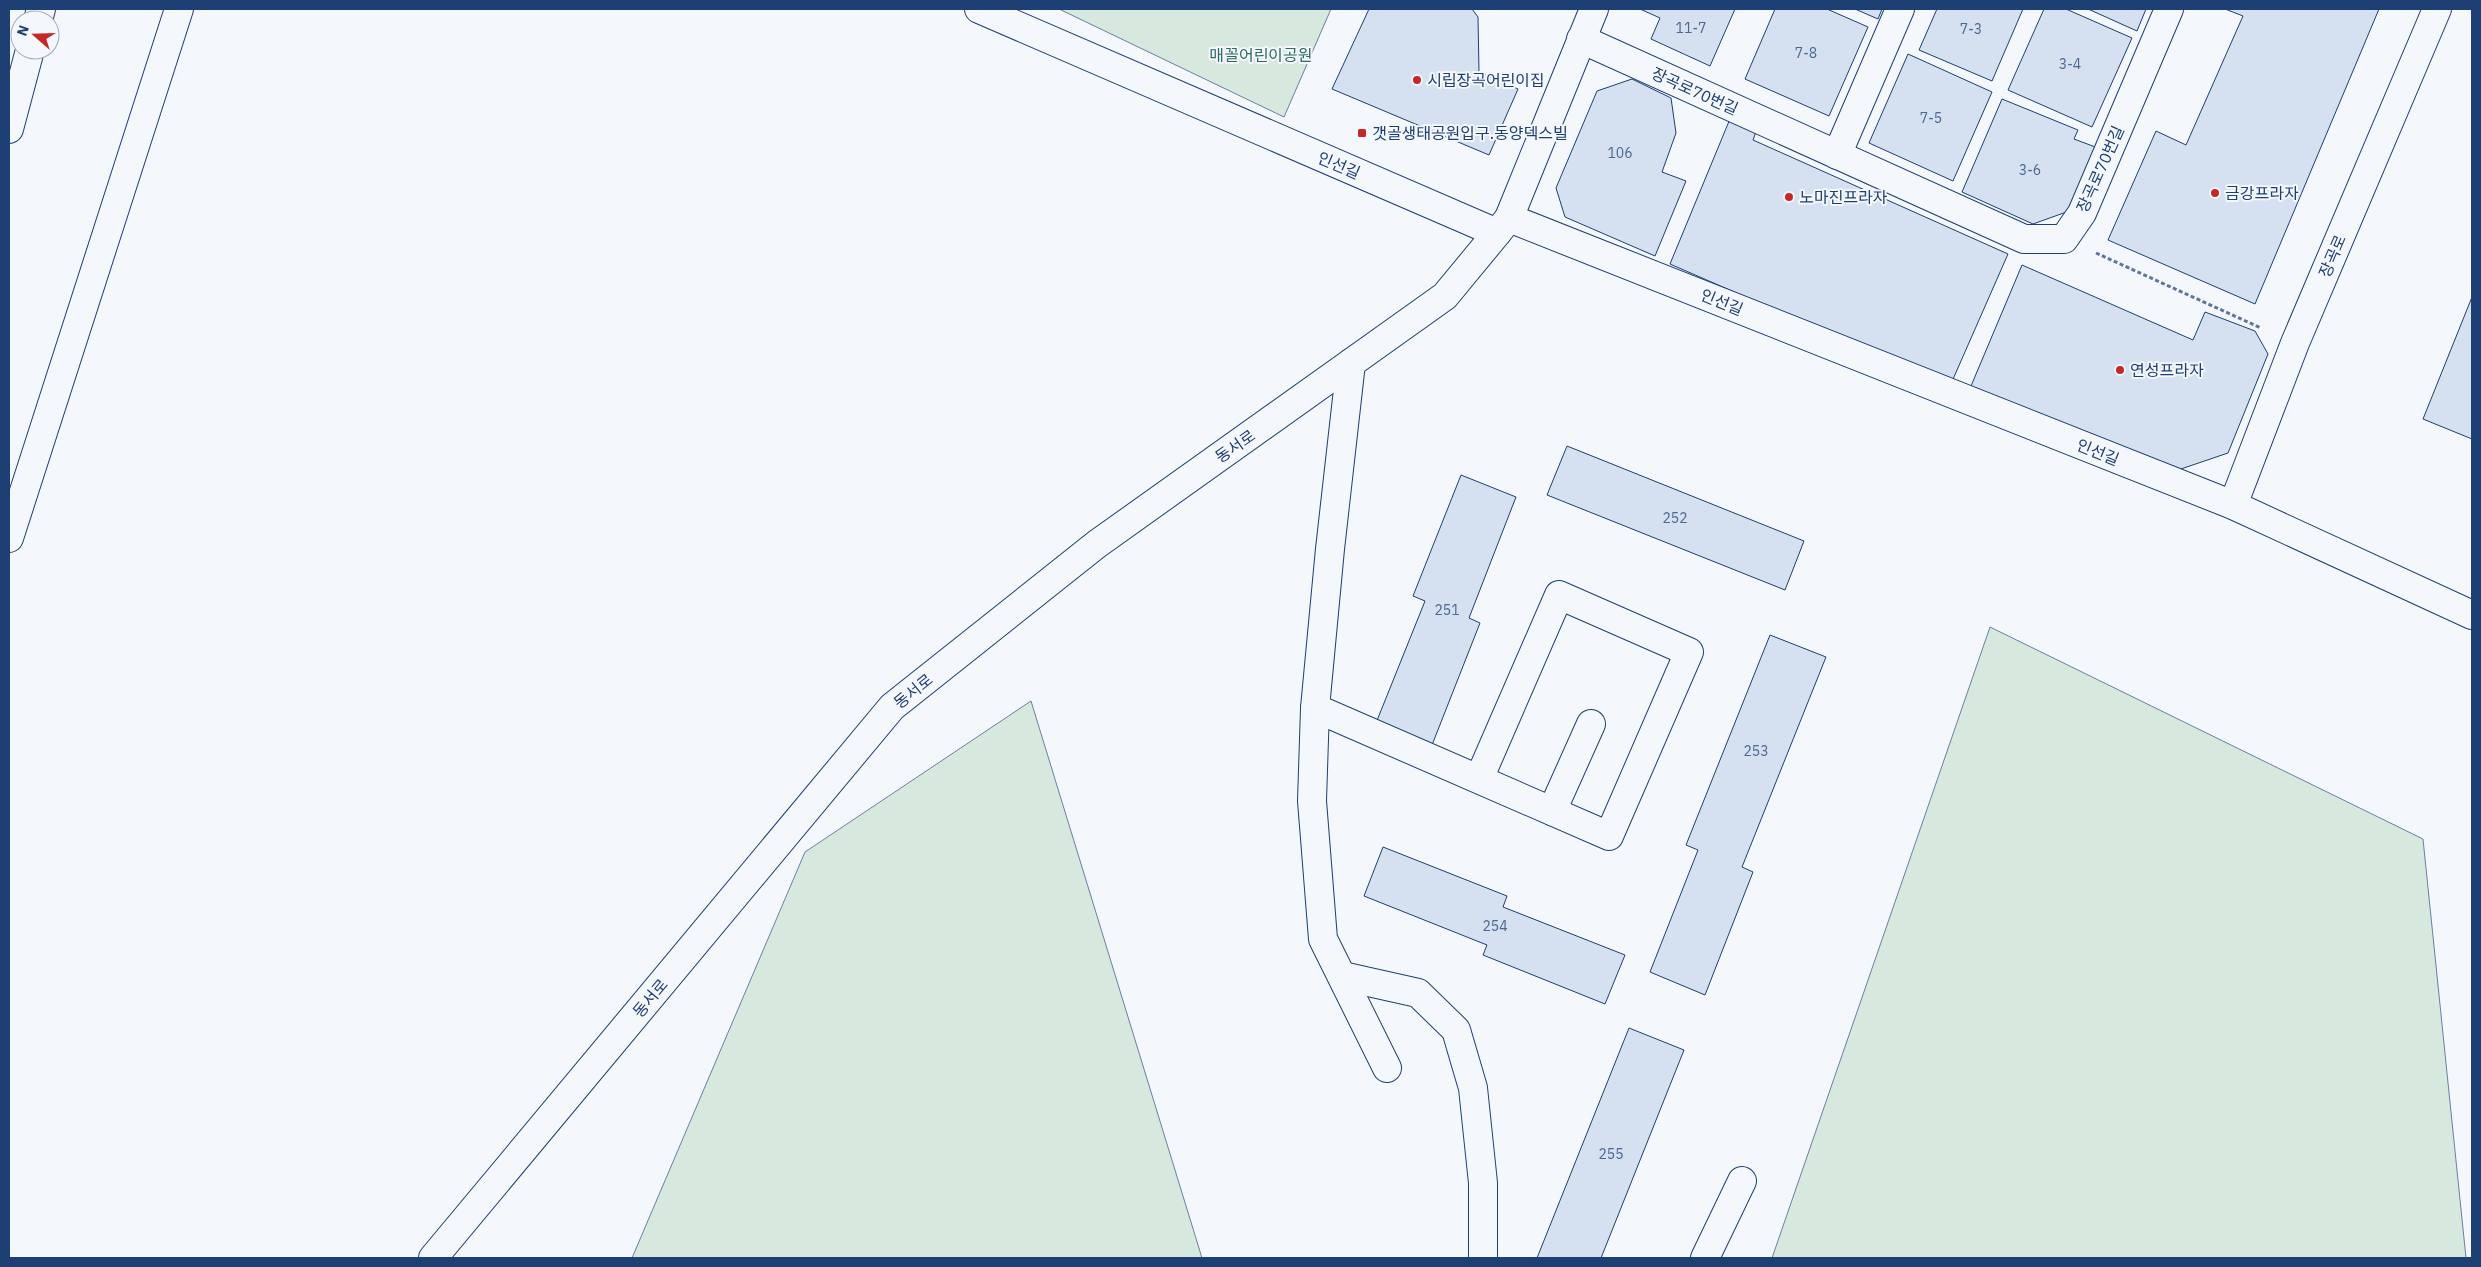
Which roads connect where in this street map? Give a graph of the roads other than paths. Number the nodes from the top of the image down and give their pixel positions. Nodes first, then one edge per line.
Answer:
1 (178, 9) edge
2 (979, 9) edge
3 (1594, 9) edge
4 (1900, 9) edge
5 (2169, 9) edge
6 (2437, 9) edge
7 (1581, 39) junction
8 (27, 60) edge
9 (9, 129) edge
10 (1837, 155) junction
11 (1503, 226) junction
12 (1351, 363) junction
13 (2232, 505) junction
14 (9, 538) edge
15 (2472, 615) edge
16 (1316, 708) junction
17 (1591, 724) dead end
18 (1479, 779) junction
19 (1552, 811) junction
20 (1342, 976) junction
21 (1387, 1068) dead end
22 (1742, 1181) dead end
23 (433, 1258) edge
24 (1483, 1258) edge
25 (1705, 1258) edge

1 - 14 street
2 - 11 street, 인선길
3 - 7 street, 동서로
4 - 10 street
5 - 10 street, 장곡로70번길
6 - 13 street, 장곡로
7 - 10 street, 장곡로70번길
7 - 11 street, 동서로
8 - 9 street
11 - 12 street, 동서로
11 - 13 street, 인선길
12 - 16 street
12 - 23 street, 동서로
13 - 15 street, 인선길
16 - 18 street
16 - 20 street
17 - 19 street
18 - 19 street
18 - 19 street
20 - 21 street
20 - 24 street
22 - 25 street

